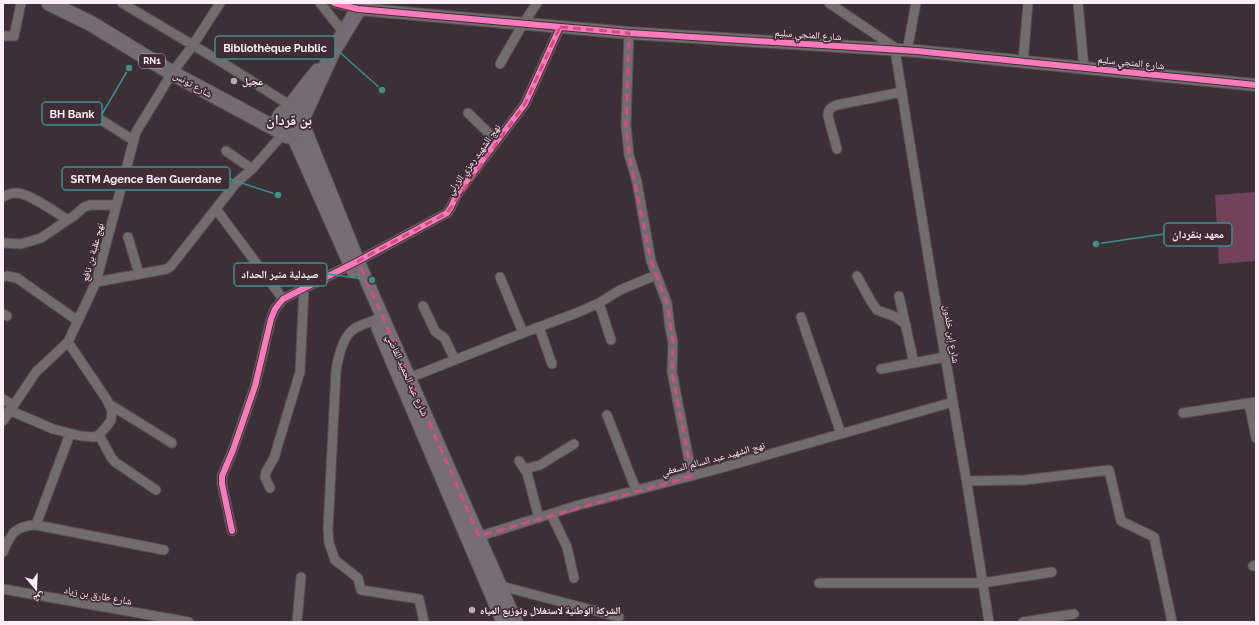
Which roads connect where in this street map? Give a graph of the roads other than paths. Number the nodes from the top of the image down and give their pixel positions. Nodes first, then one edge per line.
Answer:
1 (21, 3) edge
2 (49, 3) edge
3 (122, 3) edge
4 (220, 3) edge
5 (320, 3) edge
6 (334, 3) edge
7 (537, 3) edge
8 (829, 3) edge
9 (916, 3) edge
10 (1028, 3) edge
11 (1078, 3) edge
12 (360, 6) edge
13 (523, 24) junction
14 (560, 27) junction
15 (344, 33) junction
16 (629, 33) junction
17 (3, 36) edge
18 (193, 45) junction
19 (900, 50) junction
20 (1023, 62) junction
21 (500, 64) dead end
22 (1084, 68) junction
23 (172, 73) junction
24 (1256, 85) edge
25 (902, 92) junction
26 (72, 108) dead end
27 (468, 113) dead end
28 (290, 122) junction
29 (133, 140) junction
30 (497, 141) junction
31 (837, 148) dead end
32 (226, 150) dead end
33 (252, 170) junction
34 (3, 197) edge
35 (116, 205) junction
36 (216, 209) junction
37 (68, 220) junction
38 (128, 236) dead end
39 (3, 243) edge
40 (354, 263) junction
41 (139, 274) junction
42 (656, 275) junction
43 (857, 276) dead end
44 (3, 277) edge
45 (500, 277) dead end
46 (96, 282) junction
47 (304, 288) junction
48 (899, 296) dead end
49 (283, 299) junction
50 (599, 303) junction
51 (423, 306) dead end
52 (801, 318) dead end
53 (374, 320) junction
54 (78, 321) junction
55 (906, 325) junction
56 (538, 327) junction
57 (523, 333) junction
58 (611, 340) dead end
59 (68, 342) junction
60 (945, 357) junction
61 (455, 360) junction
62 (914, 363) junction
63 (552, 364) dead end
64 (881, 369) dead end
65 (405, 380) junction
66 (3, 399) edge
67 (953, 402) junction
68 (1252, 402) edge
69 (109, 404) junction
70 (11, 408) junction
71 (1183, 413) dead end
72 (607, 415) dead end
73 (3, 421) edge
74 (70, 434) junction
75 (841, 434) junction
76 (99, 435) junction
77 (1256, 438) edge
78 (172, 443) dead end
79 (574, 444) dead end
80 (692, 476) junction
81 (967, 481) junction
82 (270, 488) dead end
83 (156, 490) dead end
84 (636, 490) junction
85 (551, 514) junction
86 (539, 518) junction
87 (36, 525) junction
88 (232, 531) dead end
89 (474, 538) junction
90 (5, 540) edge
91 (164, 550) dead end
92 (3, 552) edge
93 (1052, 572) dead end
94 (301, 578) dead end
95 (574, 578) dead end
96 (819, 583) dead end
97 (983, 583) junction
98 (501, 586) junction
99 (3, 589) edge
100 (1074, 614) dead end
101 (619, 617) dead end
102 (163, 620) edge
103 (189, 622) edge
104 (297, 622) edge
105 (424, 622) edge
106 (503, 622) edge
107 (516, 622) edge
108 (989, 622) edge
109 (1023, 622) edge
110 (1172, 622) edge

1 - 17 street
2 - 23 main road, شارع تونس / RN1
3 - 18 street
4 - 18 street, نهج عقبة بن نافع
5 - 15 street
6 - 12 street
7 - 13 street
8 - 19 street
9 - 19 street, شارع إبن خلدون
10 - 20 street
11 - 22 street
12 - 13 street, شارع المنجي سليم
12 - 15 main road
13 - 14 street, شارع المنجي سليم
13 - 21 street
14 - 16 street, شارع المنجي سليم
14 - 30 street, نهج الشهيد رمزي الزرلي
15 - 28 main road
16 - 19 street, شارع المنجي سليم
16 - 42 street
18 - 23 street, نهج عقبة بن نافع
18 - 28 street
19 - 20 street, شارع المنجي سليم
19 - 25 street, شارع إبن خلدون
20 - 22 street, شارع المنجي سليم
22 - 24 street, شارع المنجي سليم
23 - 28 main road, شارع تونس / RN1
23 - 29 street, نهج عقبة بن نافع
25 - 31 street
25 - 60 street, شارع إبن خلدون
26 - 29 street
27 - 30 street
28 - 33 street
28 - 40 main road, شارع عبد الحميد القاضي
29 - 35 street, نهج عقبة بن نافع
30 - 40 street, نهج الشهيد رمزي الزرلي
32 - 33 street
33 - 36 street
34 - 37 street
35 - 37 street
35 - 46 street, نهج عقبة بن نافع
36 - 41 street
36 - 49 street
37 - 39 street
38 - 41 street
40 - 47 street, نهج الشهيد رمزي الزرلي
40 - 53 main road, شارع عبد الحميد القاضي
40 - 65 main road, شارع عبد الحميد القاضي
41 - 46 street
42 - 50 street
42 - 80 street
43 - 55 street
44 - 54 street
45 - 57 street
46 - 54 street, نهج عقبة بن نافع
47 - 49 street, نهج الشهيد رمزي الزرلي
47 - 82 street
48 - 55 street
49 - 88 street
50 - 56 street
50 - 58 street
51 - 61 street
52 - 75 street
53 - 65 main road, شارع عبد الحميد القاضي
53 - 105 street
54 - 59 street, نهج عقبة بن نافع
55 - 62 street
56 - 57 street
56 - 63 street
57 - 61 street
59 - 69 street
59 - 70 street, نهج عقبة بن نافع
60 - 62 street
60 - 67 street, شارع إبن خلدون
61 - 65 street
62 - 64 street
65 - 89 main road, شارع عبد الحميد القاضي
66 - 70 street
67 - 75 street, نهج الشهيد عبد السالم السعفي
67 - 81 street, شارع إبن خلدون
68 - 71 street
68 - 77 street
69 - 76 street
69 - 78 street
70 - 73 street, نهج عقبة بن نافع
70 - 74 street
72 - 84 street
74 - 76 street
74 - 87 street
75 - 80 street, نهج الشهيد عبد السالم السعفي
76 - 83 street
79 - 86 street
80 - 84 street, نهج الشهيد عبد السالم السعفي
81 - 97 street, شارع إبن خلدون
81 - 110 street
84 - 85 street, نهج الشهيد عبد السالم السعفي
85 - 86 street, نهج الشهيد عبد السالم السعفي
85 - 95 street
86 - 89 street, نهج الشهيد عبد السالم السعفي
87 - 90 street
87 - 91 street
89 - 98 main road, شارع عبد الحميد القاضي
89 - 106 main road, شارع عبد الحميد القاضي
90 - 92 street
93 - 97 street
94 - 104 street
96 - 97 street
97 - 108 street, شارع إبن خلدون
98 - 101 street
98 - 107 main road, شارع عبد الحميد القاضي
99 - 102 street, شارع طارق بن زياد
100 - 109 street
102 - 103 street, شارع طارق بن زياد

